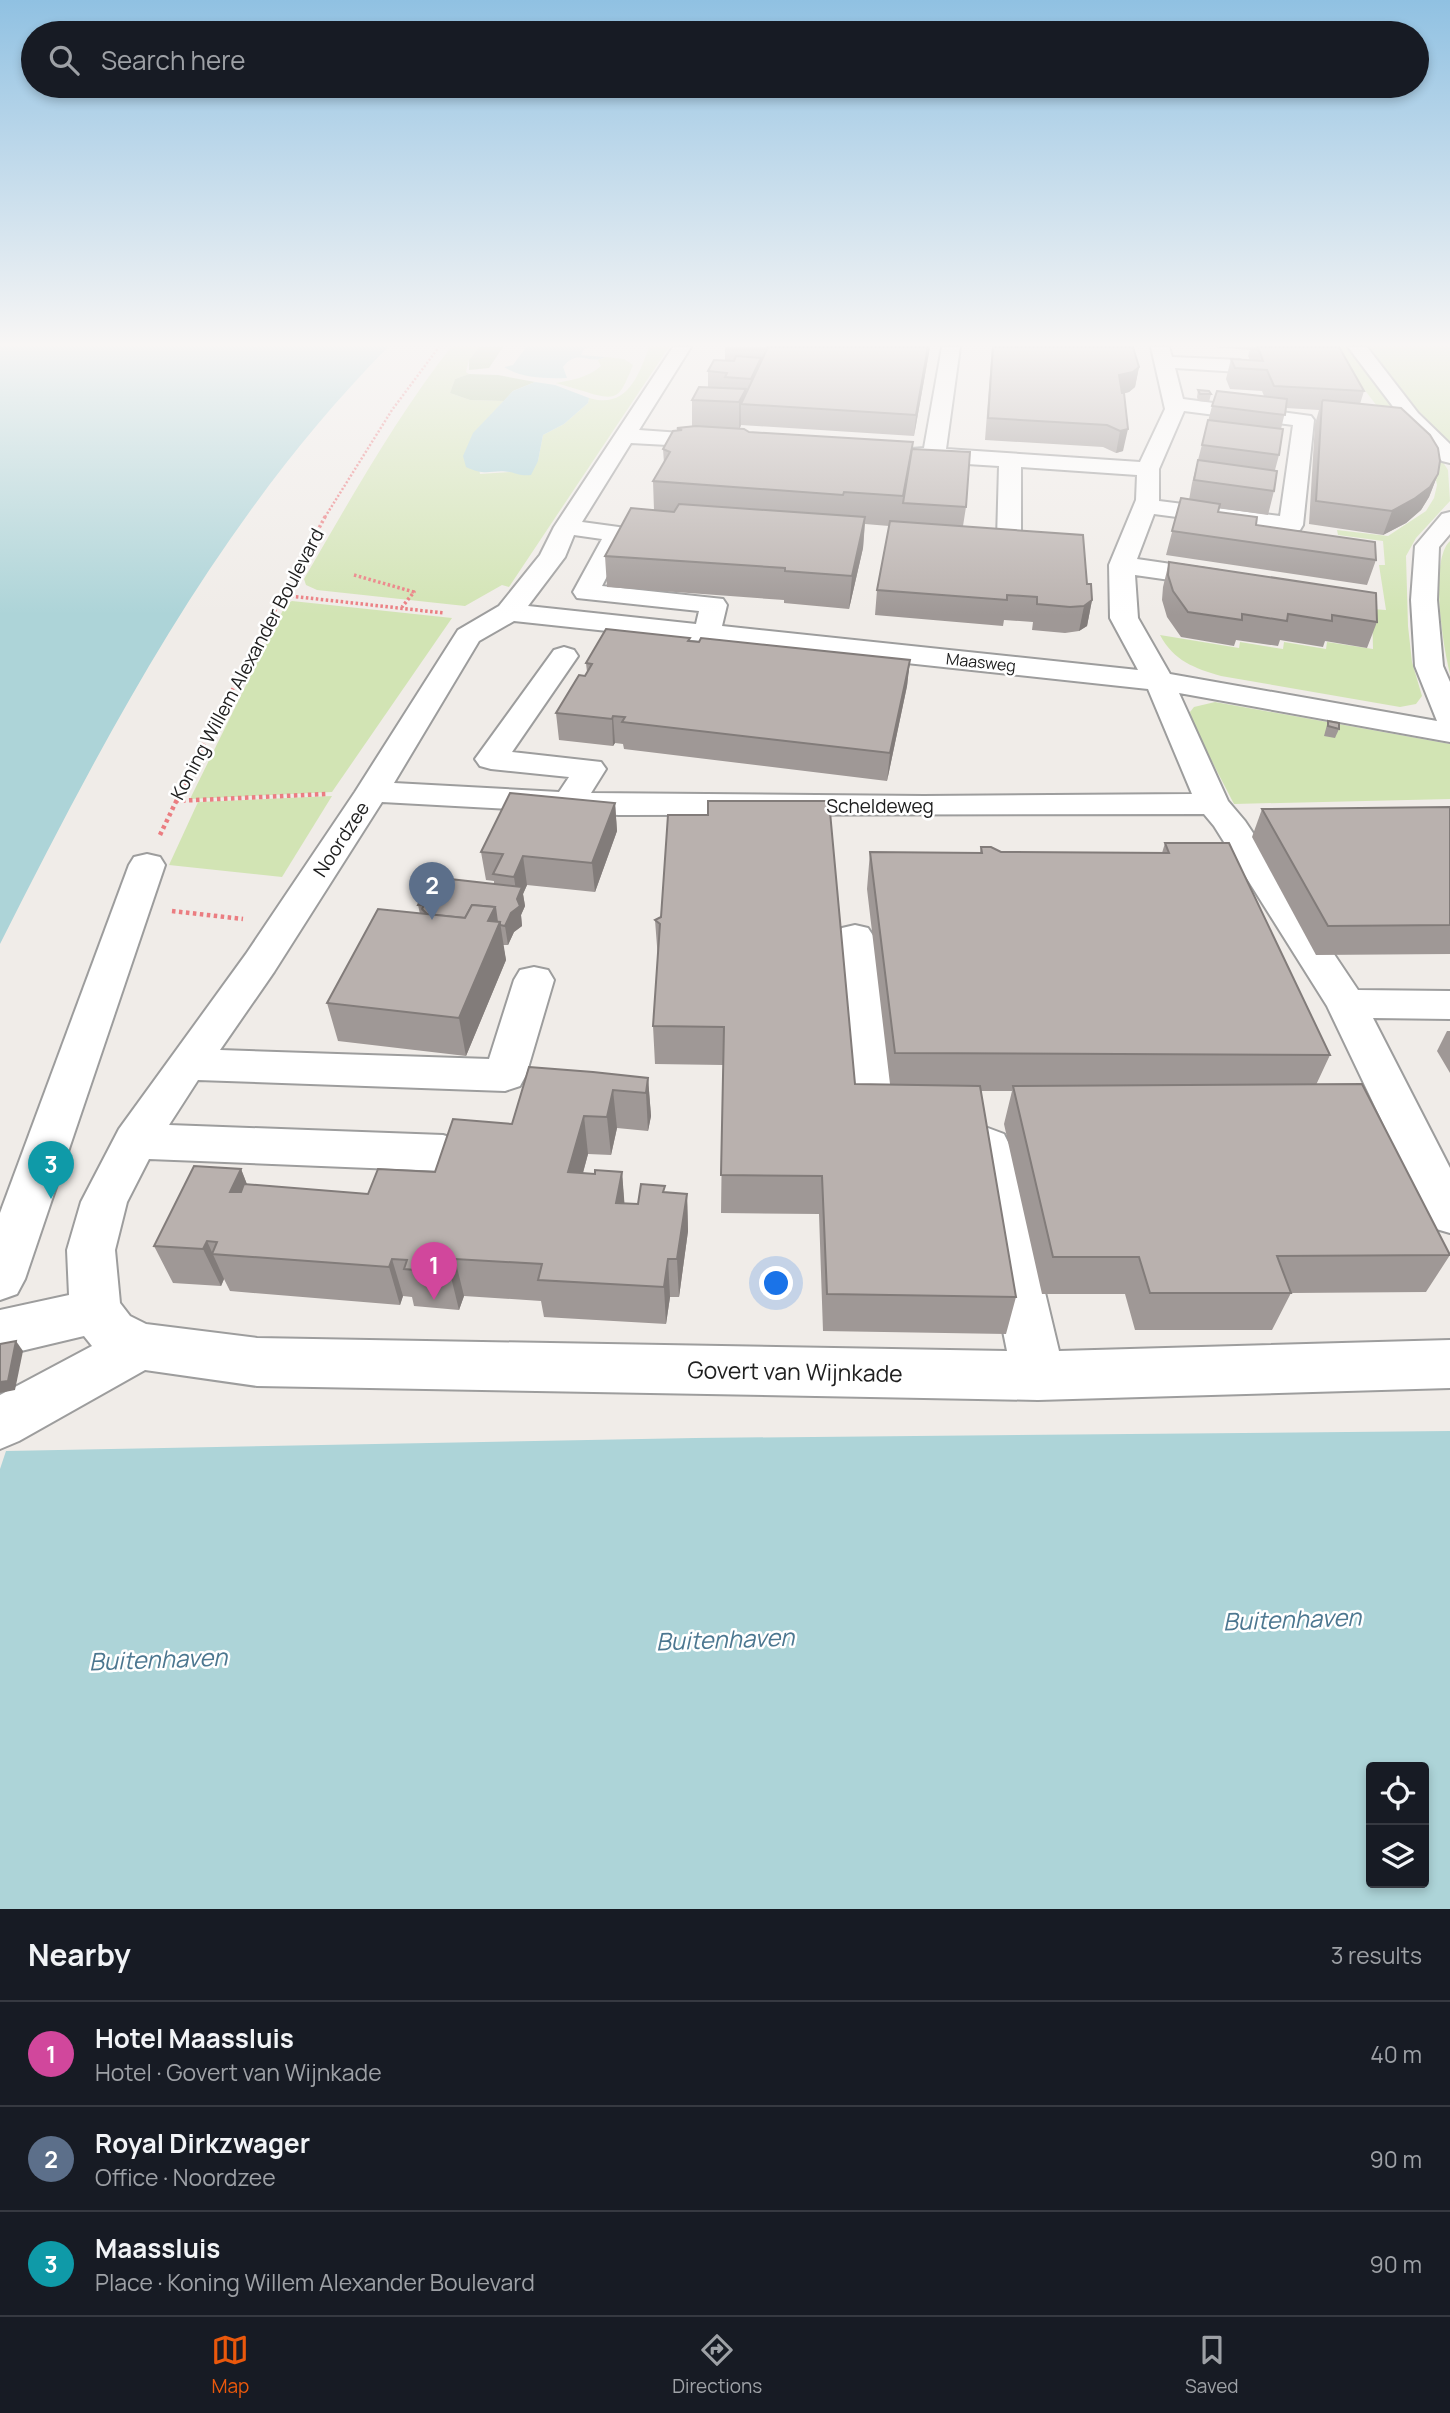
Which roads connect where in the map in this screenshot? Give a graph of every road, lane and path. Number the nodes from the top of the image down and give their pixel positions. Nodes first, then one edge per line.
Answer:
1 (375, 436) edge
2 (627, 436) edge
3 (628, 436) edge
4 (937, 436) edge
5 (1162, 436) edge
6 (1302, 436) edge
7 (1430, 436) edge
8 (739, 443) edge
9 (1276, 446) edge
10 (1300, 449) junction
11 (892, 453) edge
12 (934, 455) junction
13 (1450, 456) edge
14 (1010, 460) junction
15 (1148, 469) junction
16 (1271, 483) edge
17 (1296, 487) junction
18 (1146, 506) junction
19 (1450, 519) edge
20 (566, 527) junction
21 (1009, 540) edge
22 (1122, 565) junction
23 (354, 575) dead end
24 (1243, 582) edge
25 (281, 595) junction
26 (402, 608) junction
27 (509, 612) junction
28 (707, 633) junction
29 (564, 656) dead end
30 (1158, 681) junction
31 (1450, 718) edge
32 (1450, 733) edge
33 (372, 792) junction
34 (175, 801) junction
35 (569, 802) junction
36 (1213, 804) junction
37 (147, 865) joint
38 (132, 906) junction
39 (285, 924) junction
40 (855, 937) dead end
41 (534, 981) dead end
42 (1346, 1004) junction
43 (1450, 1005) edge
44 (187, 1064) junction
45 (135, 1141) junction
46 (443, 1153) edge
47 (1450, 1214) edge
48 (0, 1279) edge
49 (95, 1311) junction
50 (0, 1333) edge
51 (140, 1346) junction
52 (1450, 1364) edge
53 (1038, 1376) junction
54 (0, 1423) edge

1 - 25 path, Koning Willem Alexander Boulevard
2 - 20 street, Noordzee
3 - 8 street
4 - 12 street
5 - 15 street
6 - 10 street
7 - 13 street
9 - 10 street
10 - 17 street
11 - 12 street
12 - 14 street
14 - 15 street
14 - 21 street
15 - 18 street
16 - 17 street
17 - 18 street
18 - 22 street
19 - 31 street
20 - 27 street, Noordzee
20 - 28 street
22 - 24 street
22 - 30 street
23 - 26 path
25 - 26 path
25 - 34 path, Koning Willem Alexander Boulevard
26 - 27 path
27 - 28 street, Maasweg
27 - 33 street, Noordzee
28 - 30 street, Maasweg
29 - 35 street
30 - 32 street, Maasweg
30 - 36 street
33 - 34 path
33 - 35 street, Scheldeweg
33 - 39 street, Noordzee
34 - 37 path, Koning Willem Alexander Boulevard
35 - 36 street, Scheldeweg
36 - 42 street
37 - 38 street
38 - 39 path
38 - 48 street
39 - 44 street, Noordzee
40 - 53 street
41 - 44 street
42 - 43 street
42 - 47 street
44 - 45 street, Noordzee
45 - 46 street
45 - 49 street, Noordzee
49 - 50 street
49 - 51 street
51 - 53 street, Govert van Wijnkade
51 - 54 street
52 - 53 street, Govert van Wijnkade

